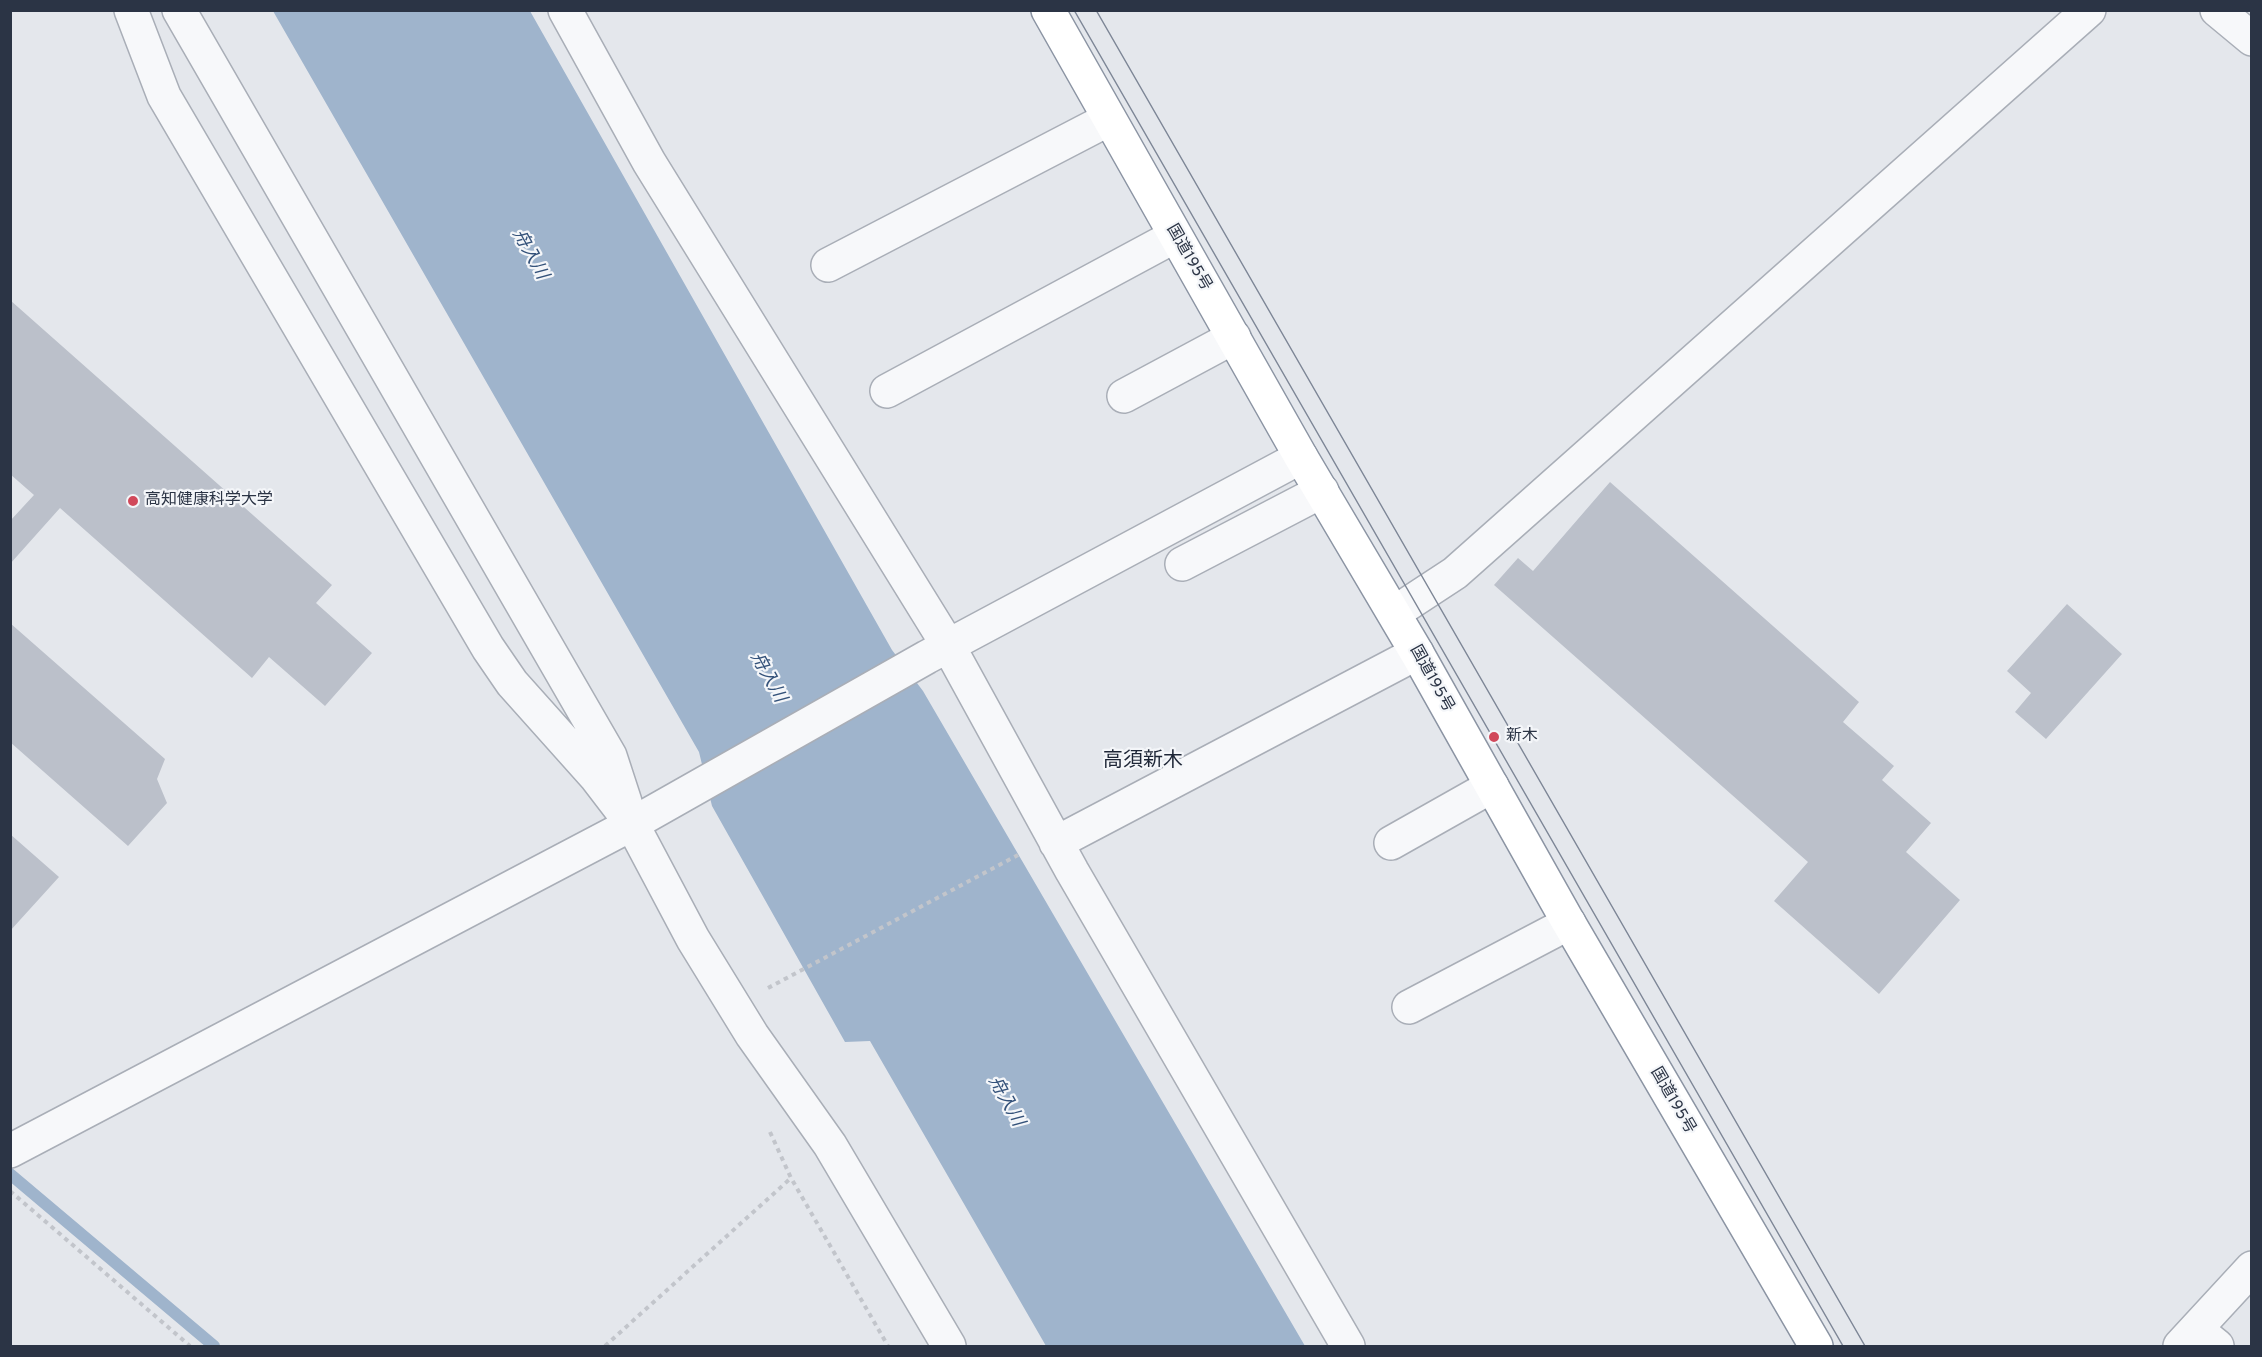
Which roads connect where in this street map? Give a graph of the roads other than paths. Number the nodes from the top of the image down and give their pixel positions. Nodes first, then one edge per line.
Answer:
1 (131, 10) edge
2 (179, 10) edge
3 (565, 10) edge
4 (1048, 10) edge
5 (2088, 10) edge
6 (2217, 10) edge
7 (2252, 39) edge
8 (1109, 119) junction
9 (1175, 236) junction
10 (828, 265) dead end
11 (1228, 327) junction
12 (1120, 385) dead end
13 (887, 391) dead end
14 (1301, 457) junction
15 (1322, 491) junction
16 (1182, 564) dead end
17 (1394, 614) junction
18 (938, 652) junction
19 (1417, 654) junction
20 (1492, 786) junction
21 (642, 818) junction
22 (1056, 843) junction
23 (1391, 843) dead end
24 (1569, 923) junction
25 (1409, 1007) dead end
26 (10, 1150) edge
27 (2252, 1268) edge
28 (2198, 1341) edge
29 (949, 1347) edge
30 (1348, 1347) edge
31 (1816, 1347) edge

1 - 21 street
2 - 21 street
3 - 18 street
4 - 8 highway, 国道195号
5 - 17 street
6 - 7 street
8 - 9 highway, 国道195号
8 - 10 street
9 - 11 highway, 国道195号
9 - 13 street
11 - 12 street
11 - 14 highway, 国道195号
14 - 15 highway, 国道195号
14 - 18 street
15 - 16 street
15 - 17 highway, 国道195号
17 - 19 highway, 国道195号
18 - 21 street
18 - 22 street
19 - 20 highway, 国道195号
19 - 22 street
20 - 23 street
20 - 24 highway, 国道195号
21 - 26 street
21 - 29 street
22 - 30 street
24 - 25 street
24 - 31 highway, 国道195号
27 - 28 street

